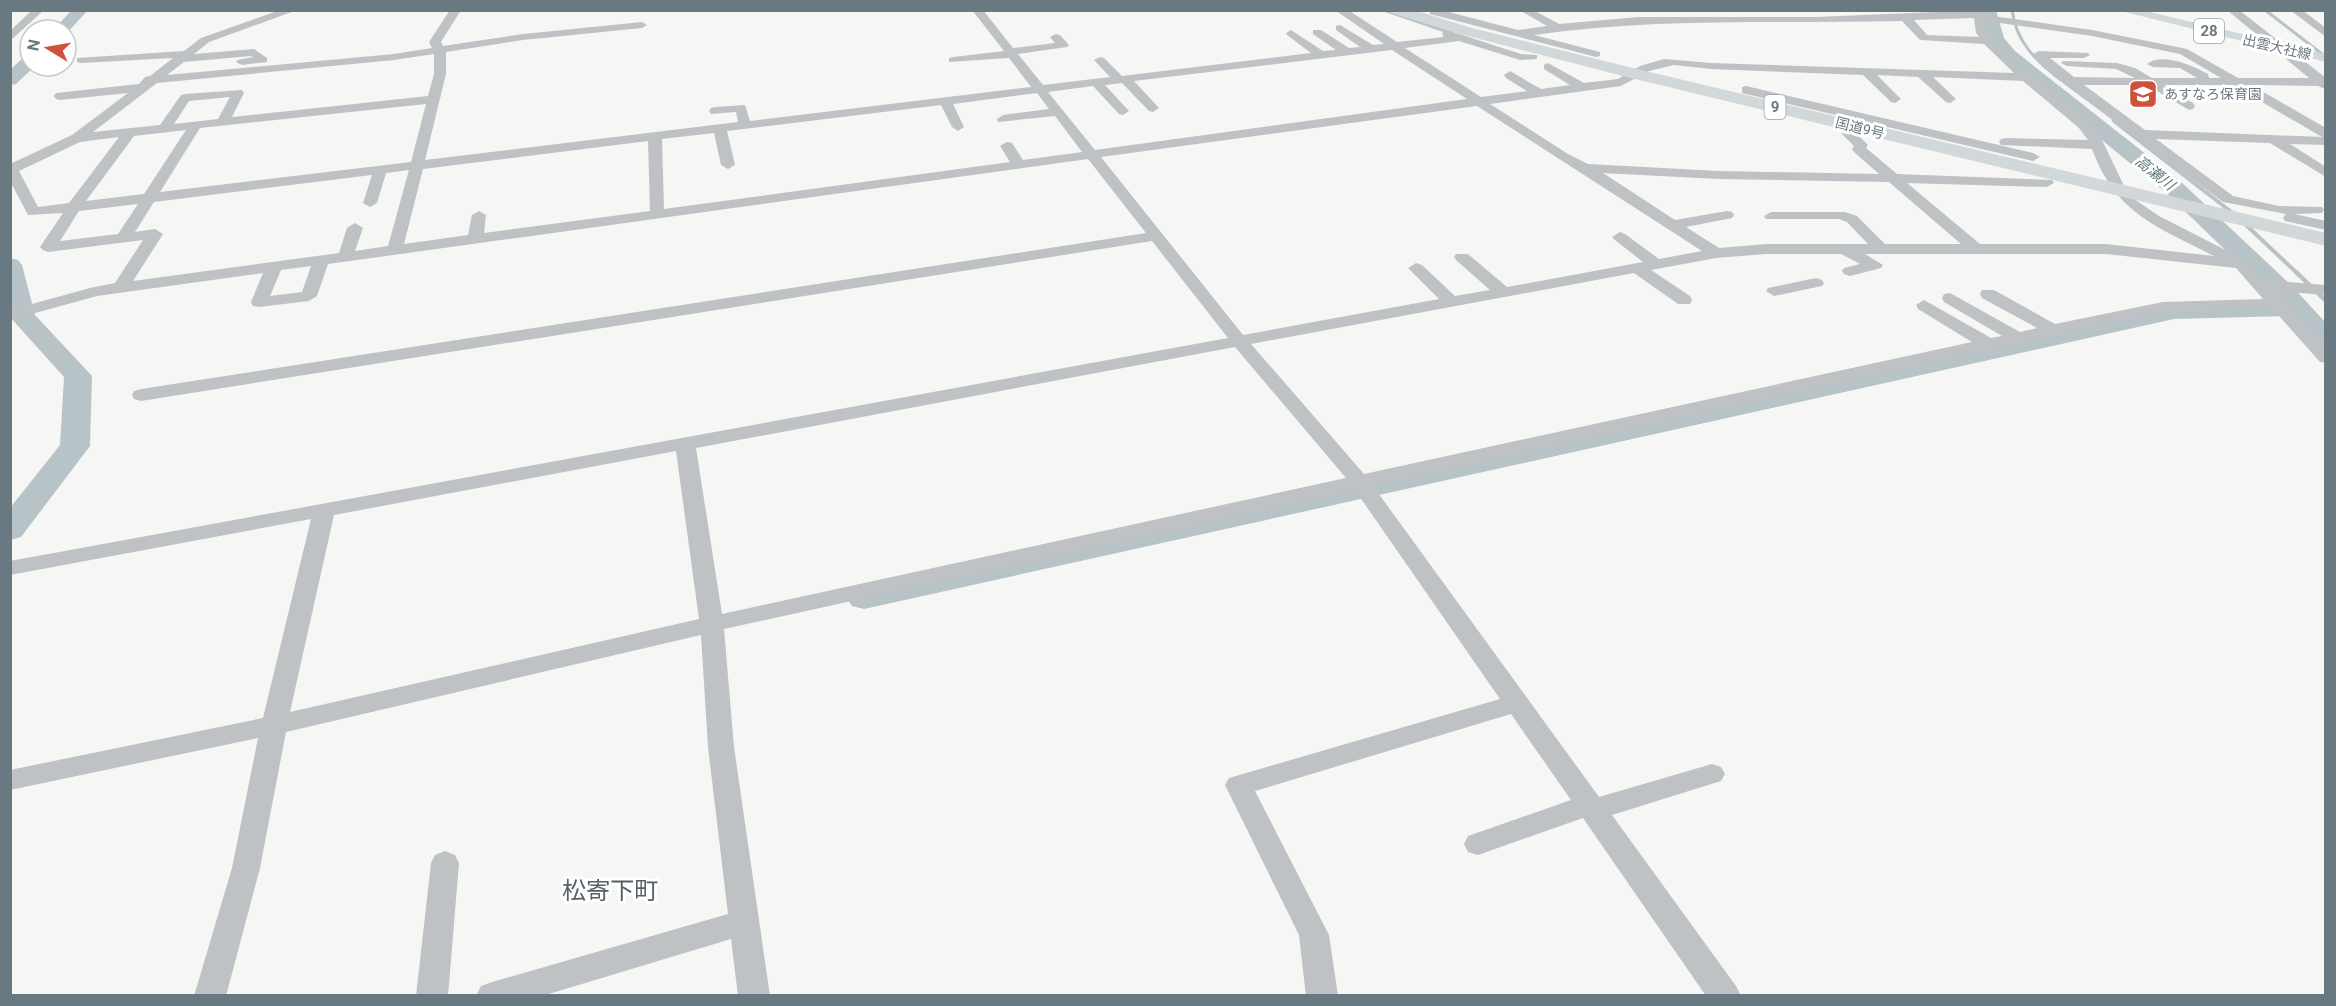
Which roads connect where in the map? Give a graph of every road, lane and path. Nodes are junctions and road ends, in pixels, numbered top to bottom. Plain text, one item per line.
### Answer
1 (292, 10) edge
2 (456, 10) edge
3 (977, 10) edge
4 (1340, 10) edge
5 (1384, 10) edge
6 (1396, 10) edge
7 (1418, 10) edge
8 (1430, 10) edge
9 (1524, 10) edge
10 (2124, 10) edge
11 (2232, 10) edge
12 (2295, 10) edge
13 (1978, 14) edge
14 (1664, 15) edge
15 (1903, 15) junction
16 (567, 18) dead end
17 (1451, 23) junction
18 (642, 25) dead end
19 (1556, 27) junction
20 (1340, 28) dead end
21 (1317, 32) dead end
22 (2321, 32) edge
23 (562, 33) junction
24 (1291, 33) dead end
25 (1515, 34) junction
26 (1056, 37) dead end
27 (1460, 38) junction
28 (1987, 41) junction
29 (1550, 42) junction
30 (2066, 42) dead end
31 (1396, 46) junction
32 (556, 48) dead end
33 (2280, 48) junction
34 (1371, 49) junction
35 (1347, 52) junction
36 (1011, 53) junction
37 (440, 55) junction
38 (487, 55) dead end
39 (1322, 55) junction
40 (2084, 55) junction
41 (181, 56) junction
42 (1533, 57) dead end
43 (2325, 58) edge
44 (1821, 59) dead end
45 (81, 60) dead end
46 (953, 60) dead end
47 (1100, 60) dead end
48 (2007, 61) junction
49 (2048, 62) junction
50 (1596, 63) junction
51 (2096, 64) junction
52 (2153, 64) dead end
53 (1548, 67) dead end
54 (164, 69) junction
55 (1638, 71) junction
56 (1834, 71) junction
57 (1868, 72) junction
58 (1922, 74) junction
59 (1510, 75) dead end
60 (2027, 79) junction
61 (1122, 80) junction
62 (2151, 80) junction
63 (2210, 80) junction
64 (2237, 80) junction
65 (2071, 81) junction
66 (1097, 83) junction
67 (2324, 83) edge
68 (144, 84) junction
69 (1664, 84) dead end
70 (1582, 87) junction
71 (1041, 90) junction
72 (1744, 91) junction
73 (1538, 93) junction
74 (60, 96) dead end
75 (434, 99) junction
76 (1895, 99) dead end
77 (1950, 99) dead end
78 (1480, 101) junction
79 (945, 102) junction
80 (1766, 103) junction
81 (2189, 106) dead end
82 (1153, 108) dead end
83 (715, 111) dead end
84 (1123, 111) dead end
85 (1058, 112) junction
86 (1003, 119) dead end
87 (223, 122) junction
88 (196, 125) junction
89 (745, 125) junction
90 (958, 127) dead end
91 (164, 128) junction
92 (720, 128) junction
93 (1853, 130) junction
94 (130, 132) junction
95 (1936, 134) junction
96 (2140, 134) junction
97 (2325, 134) edge
98 (655, 136) junction
99 (77, 138) junction
100 (2275, 139) junction
101 (2325, 141) edge
102 (1987, 142) dead end
103 (1007, 146) dead end
104 (2098, 146) junction
105 (1955, 147) junction
106 (1928, 148) junction
107 (1092, 154) junction
108 (2033, 157) dead end
109 (416, 165) junction
110 (728, 165) dead end
111 (1019, 165) junction
112 (1586, 168) junction
113 (11, 170) edge
114 (380, 170) junction
115 (2018, 171) dead end
116 (2325, 172) edge
117 (1893, 178) junction
118 (2047, 183) dead end
119 (2116, 186) junction
120 (149, 197) junction
121 (370, 203) dead end
122 (74, 207) junction
123 (479, 215) dead end
124 (657, 215) junction
125 (1727, 215) dead end
126 (1771, 216) dead end
127 (1672, 225) junction
128 (355, 228) dead end
129 (2318, 230) edge
130 (1156, 236) junction
131 (1620, 237) dead end
132 (123, 238) junction
133 (475, 240) junction
134 (1844, 249) junction
135 (1881, 249) junction
136 (1976, 249) junction
137 (395, 251) junction
138 (1716, 253) junction
139 (1462, 257) dead end
140 (345, 258) junction
141 (321, 261) junction
142 (1656, 264) junction
143 (2241, 264) junction
144 (274, 267) junction
145 (1638, 267) junction
146 (1416, 268) dead end
147 (1850, 271) dead end
148 (1816, 283) dead end
149 (2261, 285) junction
150 (121, 287) junction
151 (2325, 290) edge
152 (1774, 291) dead end
153 (1504, 293) junction
154 (1988, 294) dead end
155 (1950, 298) dead end
156 (1684, 300) dead end
157 (1453, 303) junction
158 (2279, 303) junction
159 (1924, 305) dead end
160 (10, 315) edge
161 (2054, 330) junction
162 (2018, 338) junction
163 (1240, 342) junction
164 (1989, 345) junction
165 (2325, 358) edge
166 (141, 395) dead end
167 (685, 443) junction
168 (1359, 481) junction
169 (324, 511) junction
170 (10, 568) edge
171 (712, 624) junction
172 (1517, 703) junction
173 (274, 725) junction
174 (1712, 774) dead end
175 (10, 780) edge
176 (1591, 808) junction
177 (1478, 844) dead end
178 (445, 863) dead end
179 (743, 922) junction
180 (210, 996) edge
181 (432, 996) edge
182 (492, 996) edge
183 (754, 996) edge
184 (1322, 996) edge
185 (1725, 996) edge

1 - 41 street
2 - 37 street
3 - 36 street
4 - 31 street
5 - 17 street
6 - 50 highway, 国道9号 / 9
7 - 17 highway, 国道9号 / 9
8 - 17 street
9 - 19 street
10 - 33 main road, 出雲大社線 / 28
11 - 33 street
12 - 22 street
13 - 15 street
13 - 28 street
13 - 64 street
14 - 15 street
14 - 19 street
15 - 28 street
16 - 23 street
17 - 25 street
17 - 27 street
17 - 29 highway, 国道9号 / 9
17 - 50 street
18 - 23 street
19 - 25 street
19 - 29 street
20 - 34 street
21 - 35 street
23 - 32 street
23 - 37 street
24 - 39 street
25 - 29 street
26 - 36 street
27 - 31 street
27 - 42 street
28 - 48 street
29 - 50 street
29 - 55 highway, 国道9号 / 9
30 - 40 street
31 - 34 street
31 - 78 street
33 - 43 main road, 出雲大社線 / 28
33 - 67 street
34 - 35 street
35 - 39 street
36 - 46 street
36 - 71 street
37 - 38 street
37 - 68 street
37 - 75 street
39 - 61 street
40 - 49 street
40 - 51 street
41 - 45 street
41 - 54 street
41 - 54 street
44 - 56 street
47 - 61 street
48 - 49 street
48 - 60 street
49 - 51 street
49 - 65 street
50 - 55 highway, 国道9号 / 9
51 - 62 street
52 - 63 street
53 - 70 street
54 - 68 street
55 - 56 street
55 - 70 street
55 - 72 highway, 国道9号 / 9
55 - 80 highway, 国道9号 / 9
56 - 57 street
57 - 58 street
57 - 76 street
58 - 60 street
58 - 77 street
59 - 73 street
60 - 65 street
60 - 104 street
61 - 66 street
61 - 82 street
62 - 63 street
62 - 65 street
62 - 81 street
63 - 64 street
64 - 67 street
64 - 97 street
65 - 96 street
66 - 71 street
66 - 84 street
68 - 74 street
68 - 99 street
69 - 80 street
70 - 73 street
71 - 79 street
71 - 85 street
72 - 80 street
72 - 105 highway, 国道9号 / 9
73 - 78 street
75 - 87 street
75 - 109 street
78 - 107 street
78 - 112 street
79 - 89 street
79 - 90 street
80 - 93 street
80 - 95 street
80 - 105 highway, 国道9号 / 9
83 - 89 street
85 - 86 street
85 - 107 street
87 - 88 street
87 - 91 street
88 - 91 street
88 - 120 street
89 - 92 street
91 - 94 street
92 - 98 street
92 - 110 street
93 - 106 street
93 - 117 street
94 - 99 street
94 - 122 street
95 - 105 street
95 - 108 street
96 - 100 street
96 - 129 street
98 - 109 street
98 - 124 street
99 - 113 street
100 - 101 street
100 - 116 street
102 - 104 street
103 - 111 street
104 - 119 street
105 - 106 street
105 - 119 highway, 国道9号 / 9
106 - 115 street
107 - 111 street
107 - 130 street
109 - 114 street
109 - 137 street
111 - 124 street
112 - 117 street
112 - 127 street
113 - 122 street
114 - 120 street
114 - 121 street
117 - 118 street
117 - 136 street
119 - 129 highway, 国道9号 / 9
119 - 143 street
120 - 122 street
120 - 132 street
122 - 132 street
123 - 133 street
124 - 133 street
125 - 127 street
126 - 135 street
127 - 138 street
128 - 140 street
130 - 163 street
130 - 166 street
131 - 142 street
132 - 150 street
133 - 137 street
134 - 135 street
134 - 138 street
134 - 147 street
135 - 136 street
136 - 143 street
137 - 140 street
138 - 142 street
139 - 153 street
140 - 141 street
141 - 144 street
141 - 144 street
142 - 145 street
143 - 149 street
144 - 150 street
145 - 153 street
145 - 156 street
146 - 157 street
148 - 152 street
149 - 151 street
149 - 158 street
150 - 160 street
153 - 157 street
154 - 161 street
155 - 162 street
157 - 163 street
158 - 161 street
158 - 165 street
159 - 164 street
161 - 162 street
162 - 164 street
163 - 167 street
163 - 168 street
164 - 168 street
167 - 169 street
167 - 171 street
168 - 171 street
168 - 172 street
169 - 170 street
169 - 173 street
171 - 173 street
171 - 179 street
172 - 176 street
172 - 184 street
173 - 175 street
173 - 180 street
174 - 176 street
176 - 177 street
176 - 185 street
178 - 181 street
179 - 182 street
179 - 183 street

